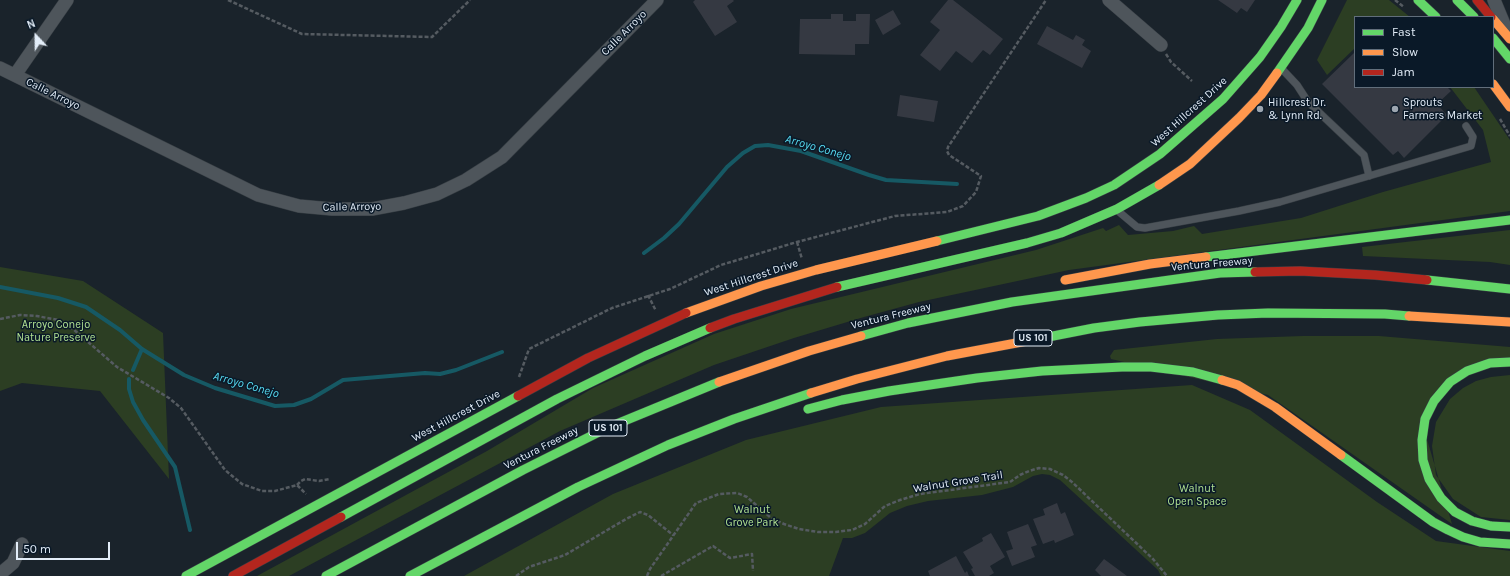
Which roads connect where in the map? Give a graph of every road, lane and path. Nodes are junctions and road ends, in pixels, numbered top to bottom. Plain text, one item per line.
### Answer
1 (67, 0) edge
2 (228, 0) edge
3 (470, 0) edge
4 (657, 0) edge
5 (1046, 0) edge
6 (1109, 0) edge
7 (1297, 0) edge
8 (1322, 0) edge
9 (1418, 0) edge
10 (1457, 0) edge
11 (1477, 0) edge
12 (1494, 0) edge
13 (1435, 16) edge
14 (1473, 16) edge
15 (1490, 16) edge
16 (1494, 20) edge
17 (1510, 38) edge
18 (1494, 39) edge
19 (1161, 45) dead end
20 (1510, 58) edge
21 (1170, 60) dead end
22 (0, 68) edge
23 (1281, 68) junction
24 (15, 75) junction
25 (1192, 81) dead end
26 (1494, 85) edge
27 (1510, 107) edge
28 (1466, 126) dead end
29 (1142, 167) junction
30 (1369, 176) junction
31 (1117, 209) junction
32 (1510, 220) edge
33 (797, 242) junction
34 (802, 260) dead end
35 (1054, 282) dead end
36 (1510, 289) edge
37 (648, 295) junction
38 (995, 296) dead end
39 (656, 312) dead end
40 (0, 319) edge
41 (1510, 322) edge
42 (908, 323) junction
43 (1510, 362) edge
44 (518, 378) dead end
45 (800, 411) dead end
46 (335, 476) dead end
47 (613, 481) dead end
48 (297, 485) junction
49 (578, 487) junction
50 (314, 506) junction
51 (1510, 527) edge
52 (673, 535) junction
53 (22, 544) dead end
54 (1510, 544) edge
55 (753, 571) dead end
56 (0, 574) edge
57 (186, 576) edge
58 (233, 576) edge
59 (326, 576) edge
60 (410, 576) edge
61 (516, 576) edge
62 (647, 576) edge
63 (661, 576) edge
64 (1167, 576) edge

1 - 24 street
2 - 3 path
4 - 24 street, Calle Arroyo
5 - 33 path
6 - 19 street
7 - 29 main road, West Hillcrest Drive
8 - 23 main road
9 - 13 main road
10 - 14 main road
11 - 15 main road
12 - 17 street
16 - 17 main road
18 - 20 main road
21 - 25 path
22 - 24 street, Calle Arroyo
23 - 30 lane
23 - 31 main road
26 - 27 main road
28 - 30 lane
29 - 31 main road
29 - 50 main road, West Hillcrest Drive
30 - 31 lane
31 - 58 main road
32 - 35 main road
33 - 34 path
33 - 37 path
36 - 42 main road, Ventura Freeway / US 101
37 - 39 path
37 - 44 path
38 - 42 main road
40 - 48 path
41 - 49 main road, US 101
42 - 59 main road, Ventura Freeway / US 101
43 - 51 main road
45 - 54 main road
46 - 48 path
47 - 49 main road
48 - 50 path
49 - 60 main road, US 101
50 - 57 main road, West Hillcrest Drive
52 - 61 path
52 - 62 path, Walnut Grove Trail
52 - 64 path, Walnut Grove Trail
53 - 56 street
55 - 63 path

